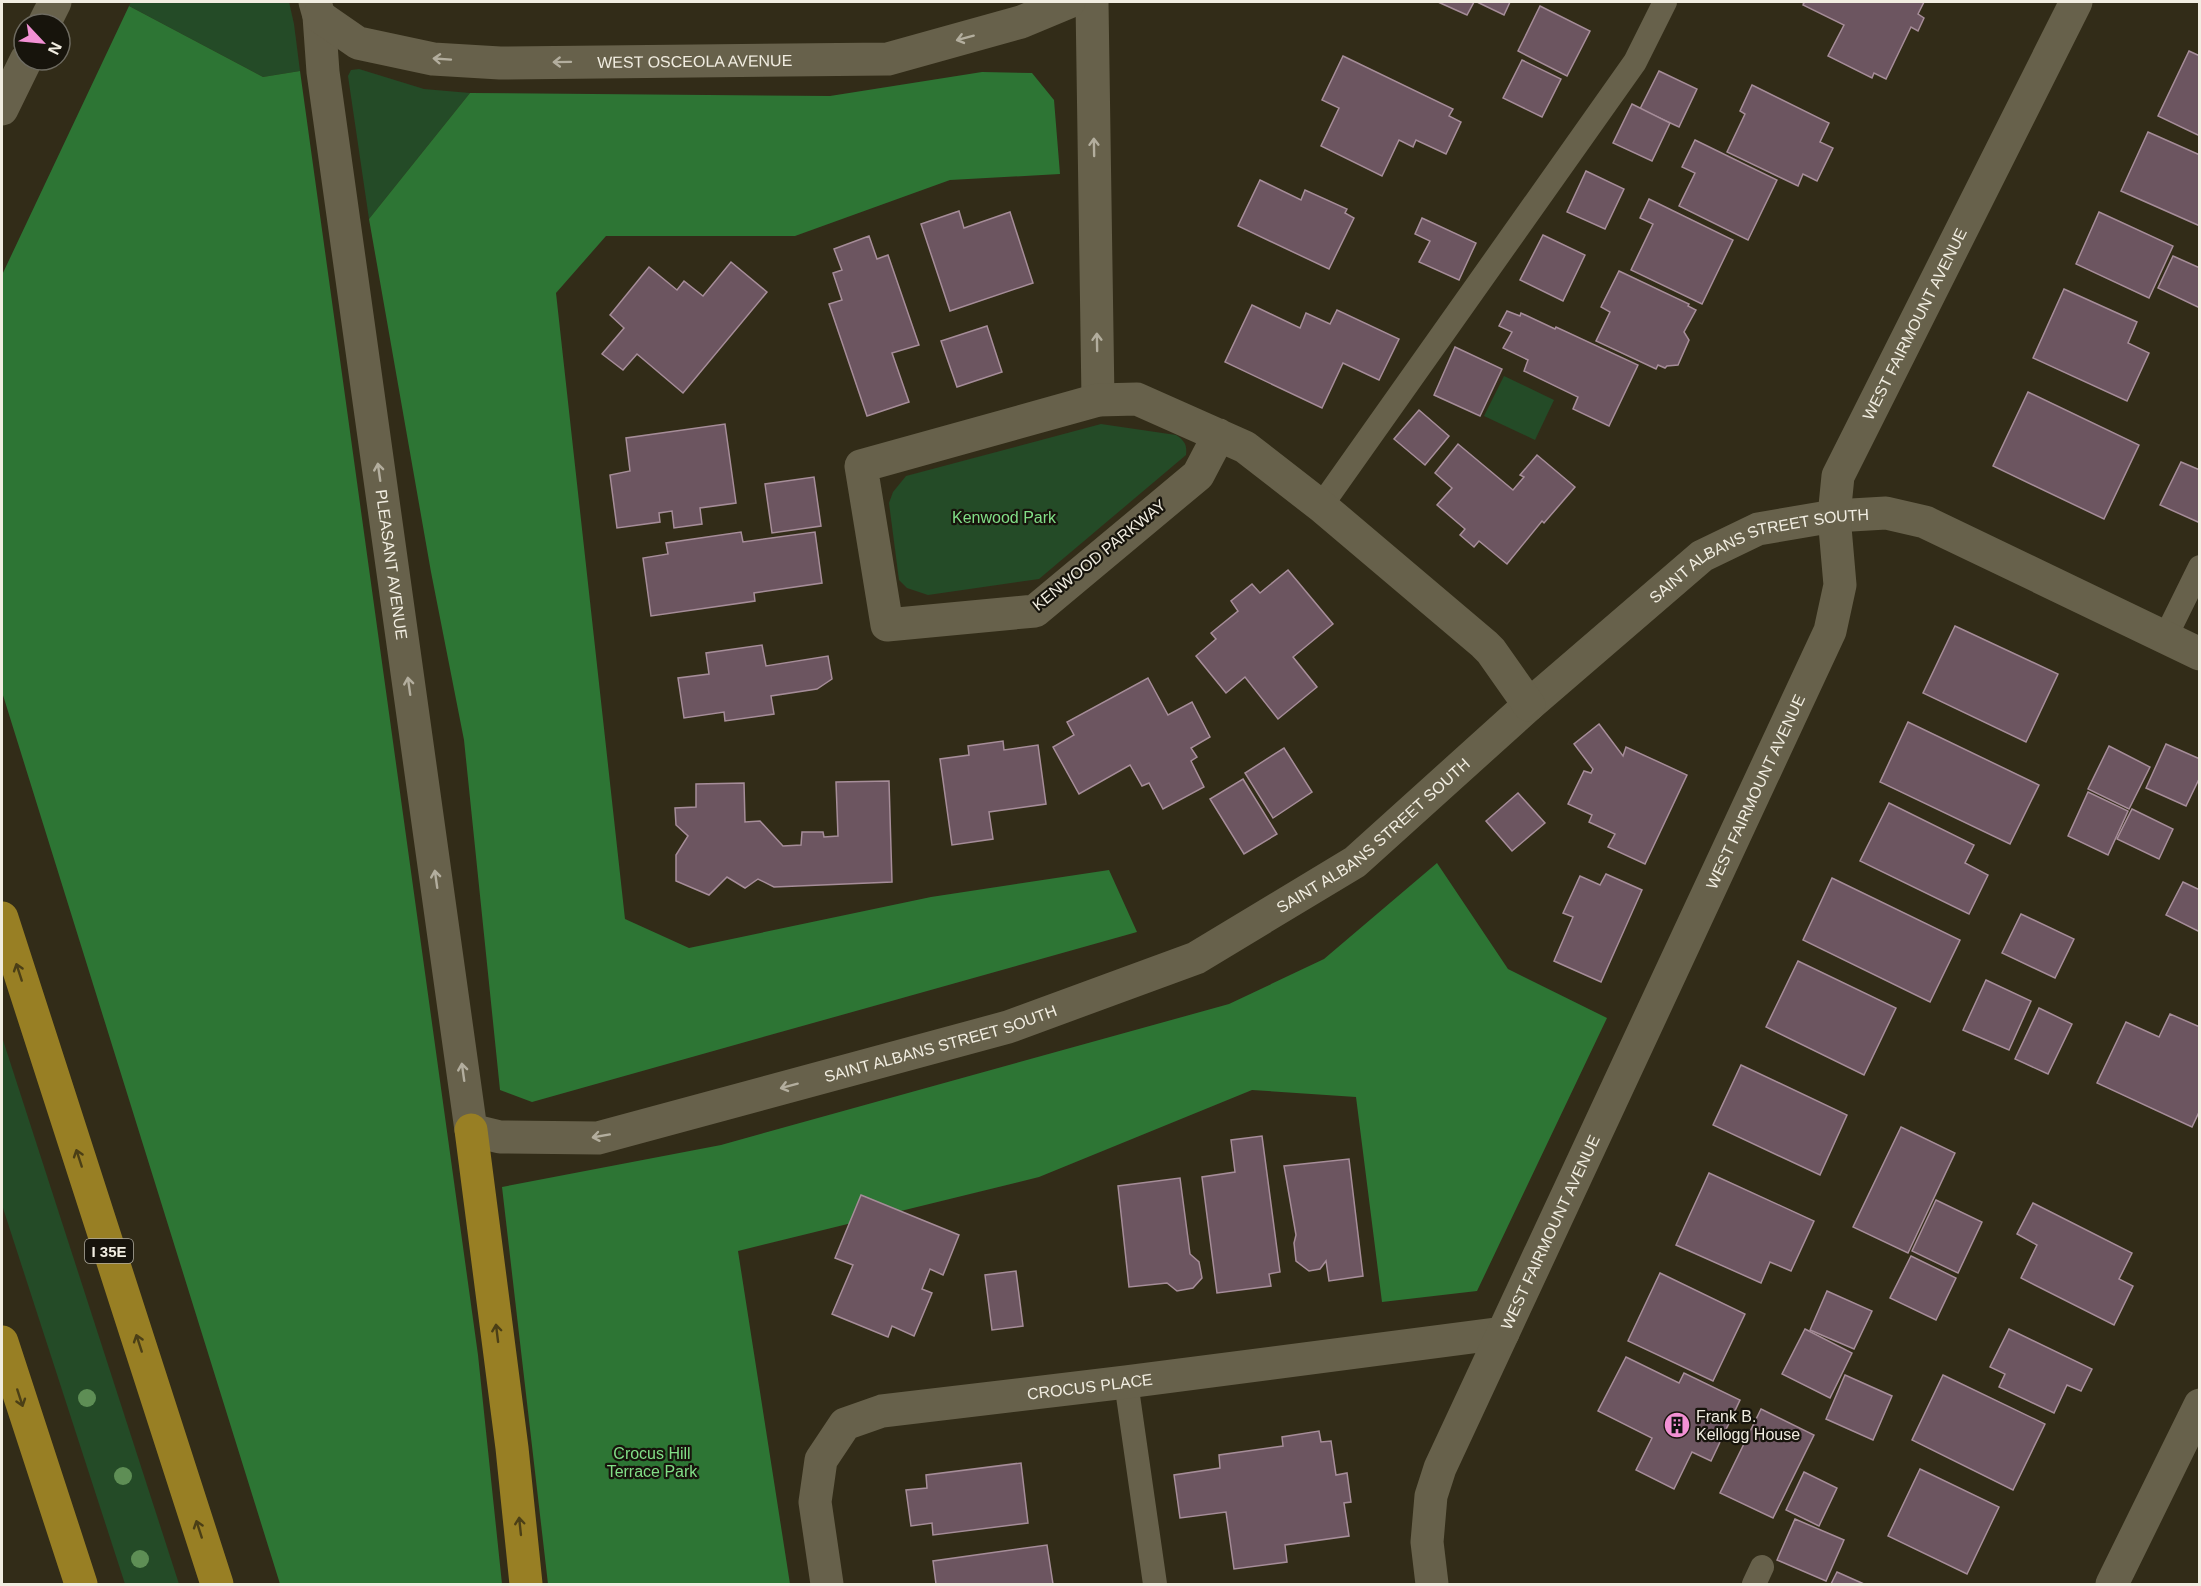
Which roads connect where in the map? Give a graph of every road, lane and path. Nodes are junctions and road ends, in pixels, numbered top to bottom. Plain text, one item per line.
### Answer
1 (1069, 2) edge
2 (1092, 2) edge
3 (1665, 2) edge
4 (2076, 2) edge
5 (317, 9) edge
6 (1017, 12) edge
7 (20, 72) edge
8 (2, 109) edge
9 (1098, 400) junction
10 (1219, 435) junction
11 (1321, 506) junction
12 (1833, 516) junction
13 (2199, 567) edge
14 (2165, 638) junction
15 (2199, 654) edge
16 (1529, 705) junction
17 (2, 918) edge
18 (471, 1130) junction
19 (1503, 1333) junction
20 (2, 1342) edge
21 (1126, 1382) junction
22 (2199, 1405) edge
23 (81, 1584) edge
24 (217, 1584) edge
25 (526, 1584) edge
26 (827, 1584) edge
27 (1155, 1584) edge
28 (1432, 1584) edge
29 (2112, 1584) edge

1 - 6 street, WEST OSCEOLA AVENUE
9 -> 2 street
3 - 11 lane
4 - 12 street, WEST FAIRMOUNT AVENUE
6 -> 5 street, WEST OSCEOLA AVENUE
18 -> 5 street, PLEASANT AVENUE
7 - 8 street
9 - 10 street, KENWOOD PARKWAY
9 - 10 street, KENWOOD PARKWAY
10 - 11 street, KENWOOD PARKWAY
11 - 16 street, KENWOOD PARKWAY
12 - 14 street, SAINT ALBANS STREET SOUTH
12 - 16 street, SAINT ALBANS STREET SOUTH
12 - 19 street, WEST FAIRMOUNT AVENUE
13 - 14 lane
14 - 15 street, SAINT ALBANS STREET SOUTH
16 -> 18 street, SAINT ALBANS STREET SOUTH
24 -> 17 highway, I 35E
25 -> 18 highway
19 - 21 street, CROCUS PLACE
19 - 28 street, WEST FAIRMOUNT AVENUE
20 -> 23 highway
21 - 26 street, CROCUS PLACE
21 - 27 lane
22 - 29 street

